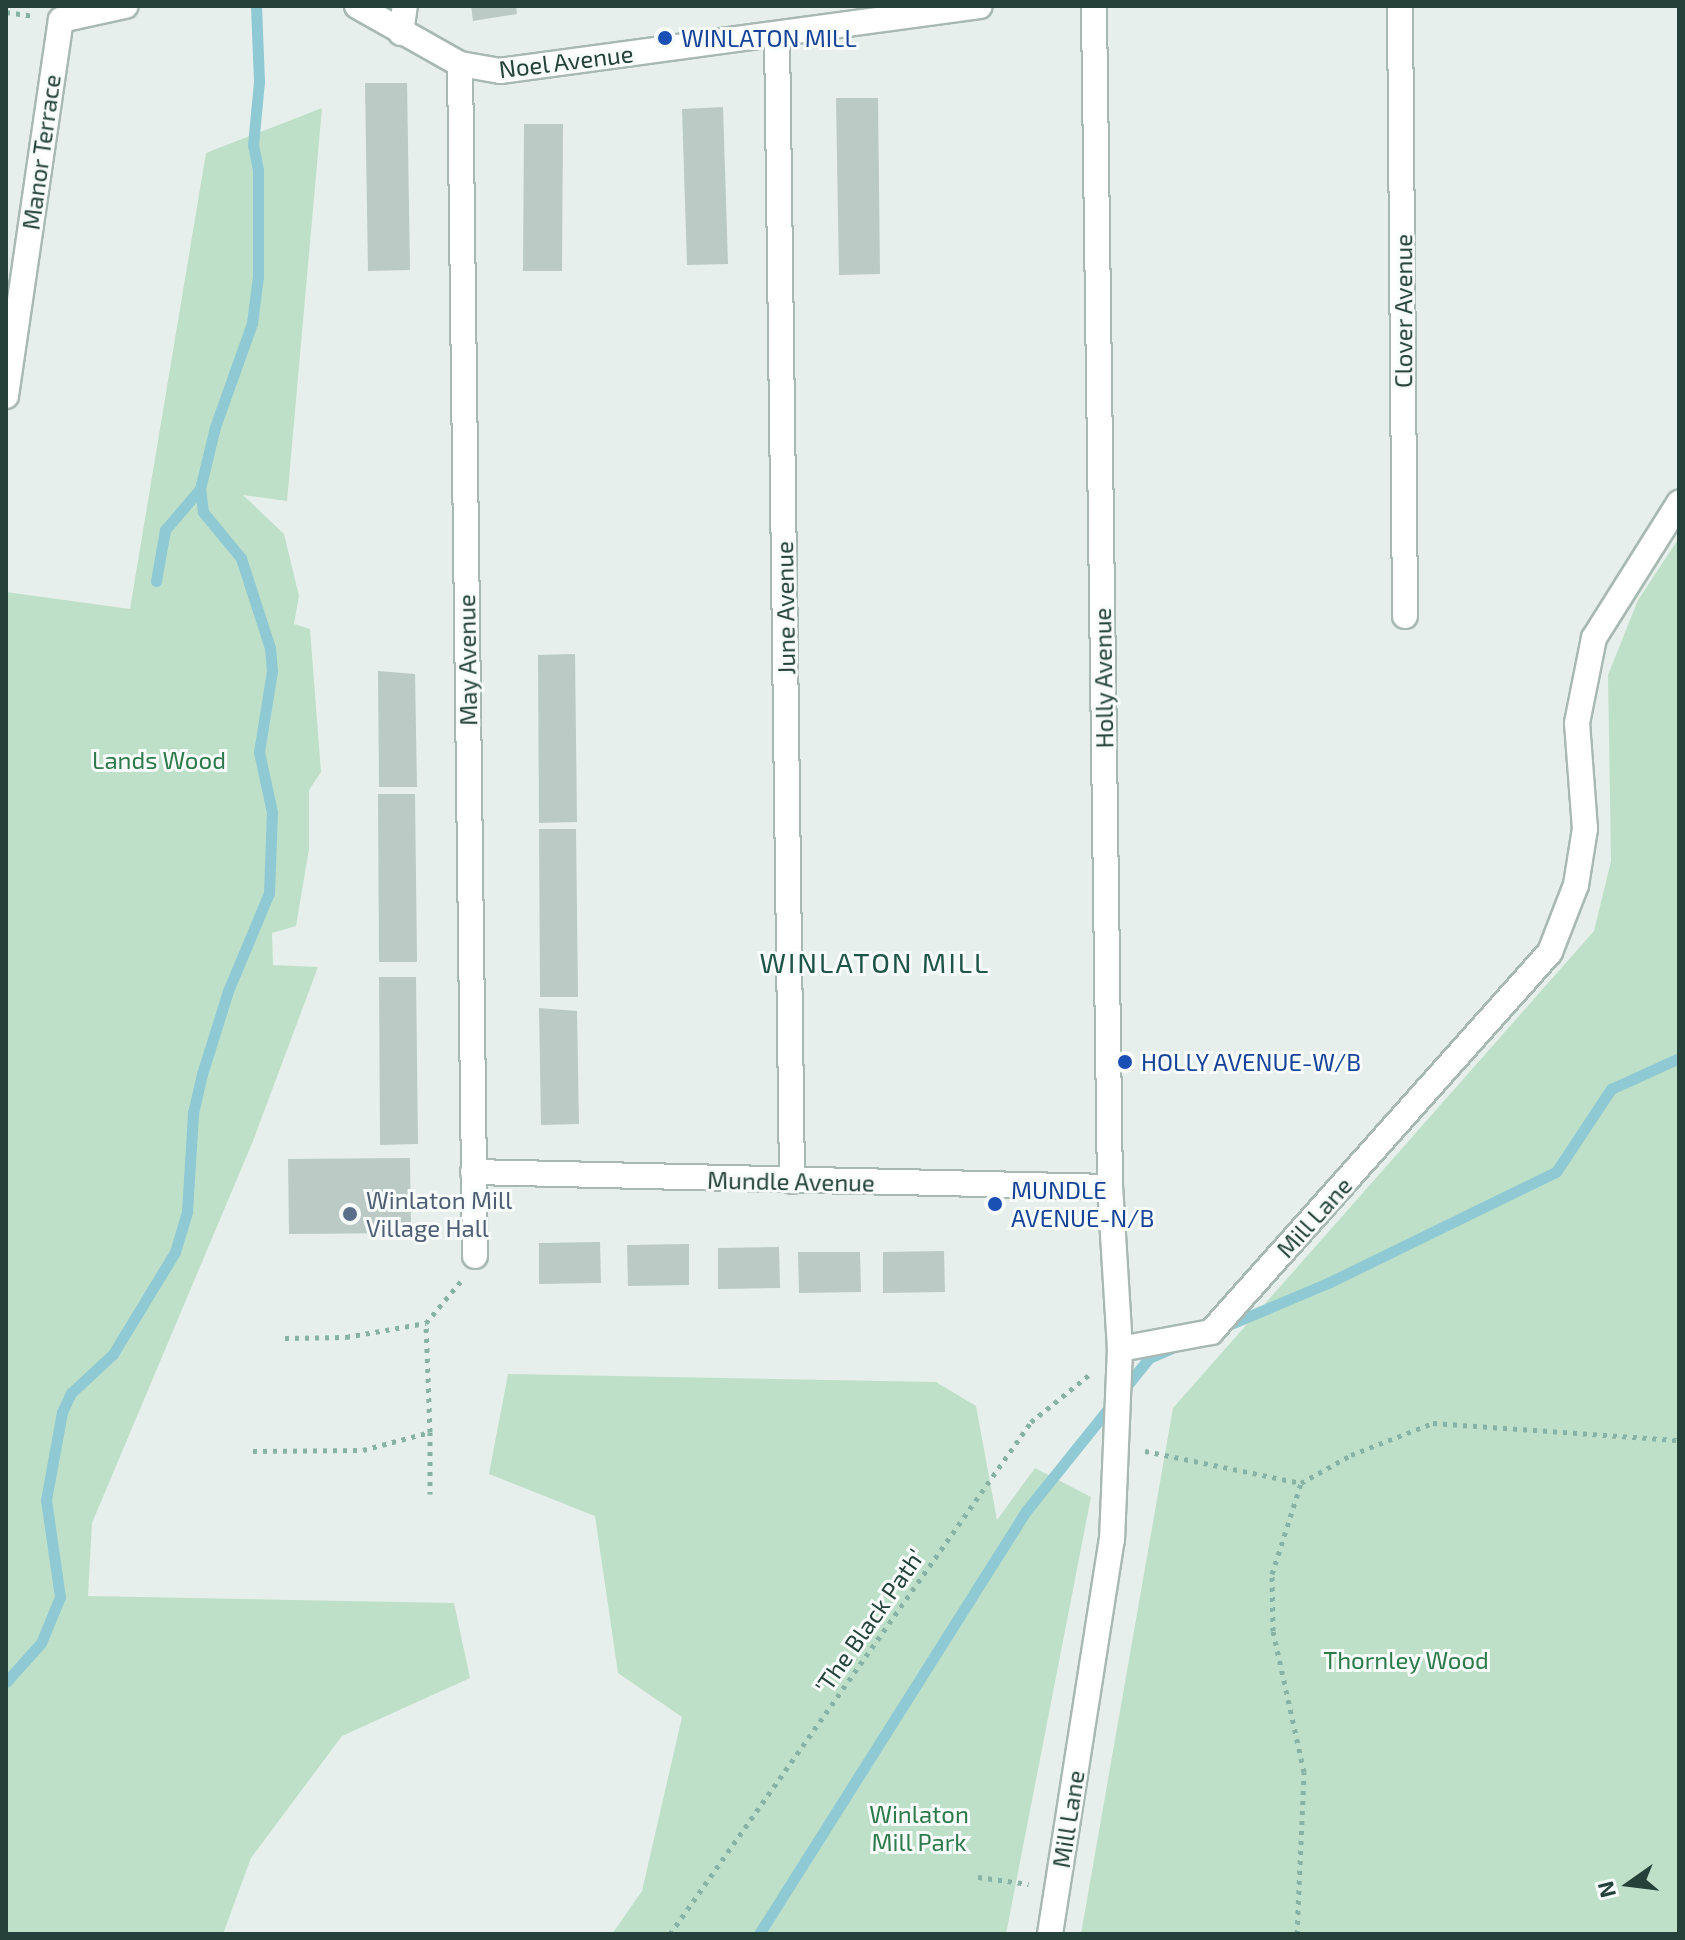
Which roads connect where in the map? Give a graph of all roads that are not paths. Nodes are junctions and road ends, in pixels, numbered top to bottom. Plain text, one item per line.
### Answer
1 (125, 6) edge
2 (357, 6) edge
3 (405, 6) edge
4 (980, 6) edge
5 (1094, 6) edge
6 (1400, 6) edge
7 (401, 33) junction
8 (777, 34) junction
9 (460, 64) junction
10 (6, 396) edge
11 (1679, 503) edge
12 (1405, 616) dead end
13 (473, 1172) junction
14 (792, 1181) junction
15 (1110, 1187) junction
16 (475, 1256) road end
17 (1120, 1349) junction
18 (1050, 1934) edge

1 - 10 street, Manor Terrace
2 - 7 street, Noel Avenue
3 - 7 street
4 - 8 street, Noel Avenue
5 - 15 street, Holly Avenue
6 - 12 street, Clover Avenue
7 - 9 street, Noel Avenue
8 - 9 street, Noel Avenue
8 - 14 street, June Avenue
9 - 13 street, May Avenue
11 - 17 street, Mill Lane
13 - 14 street, Mundle Avenue
13 - 16 street, May Avenue
14 - 15 street, Mundle Avenue
15 - 17 street, Holly Avenue
17 - 18 street, Mill Lane

